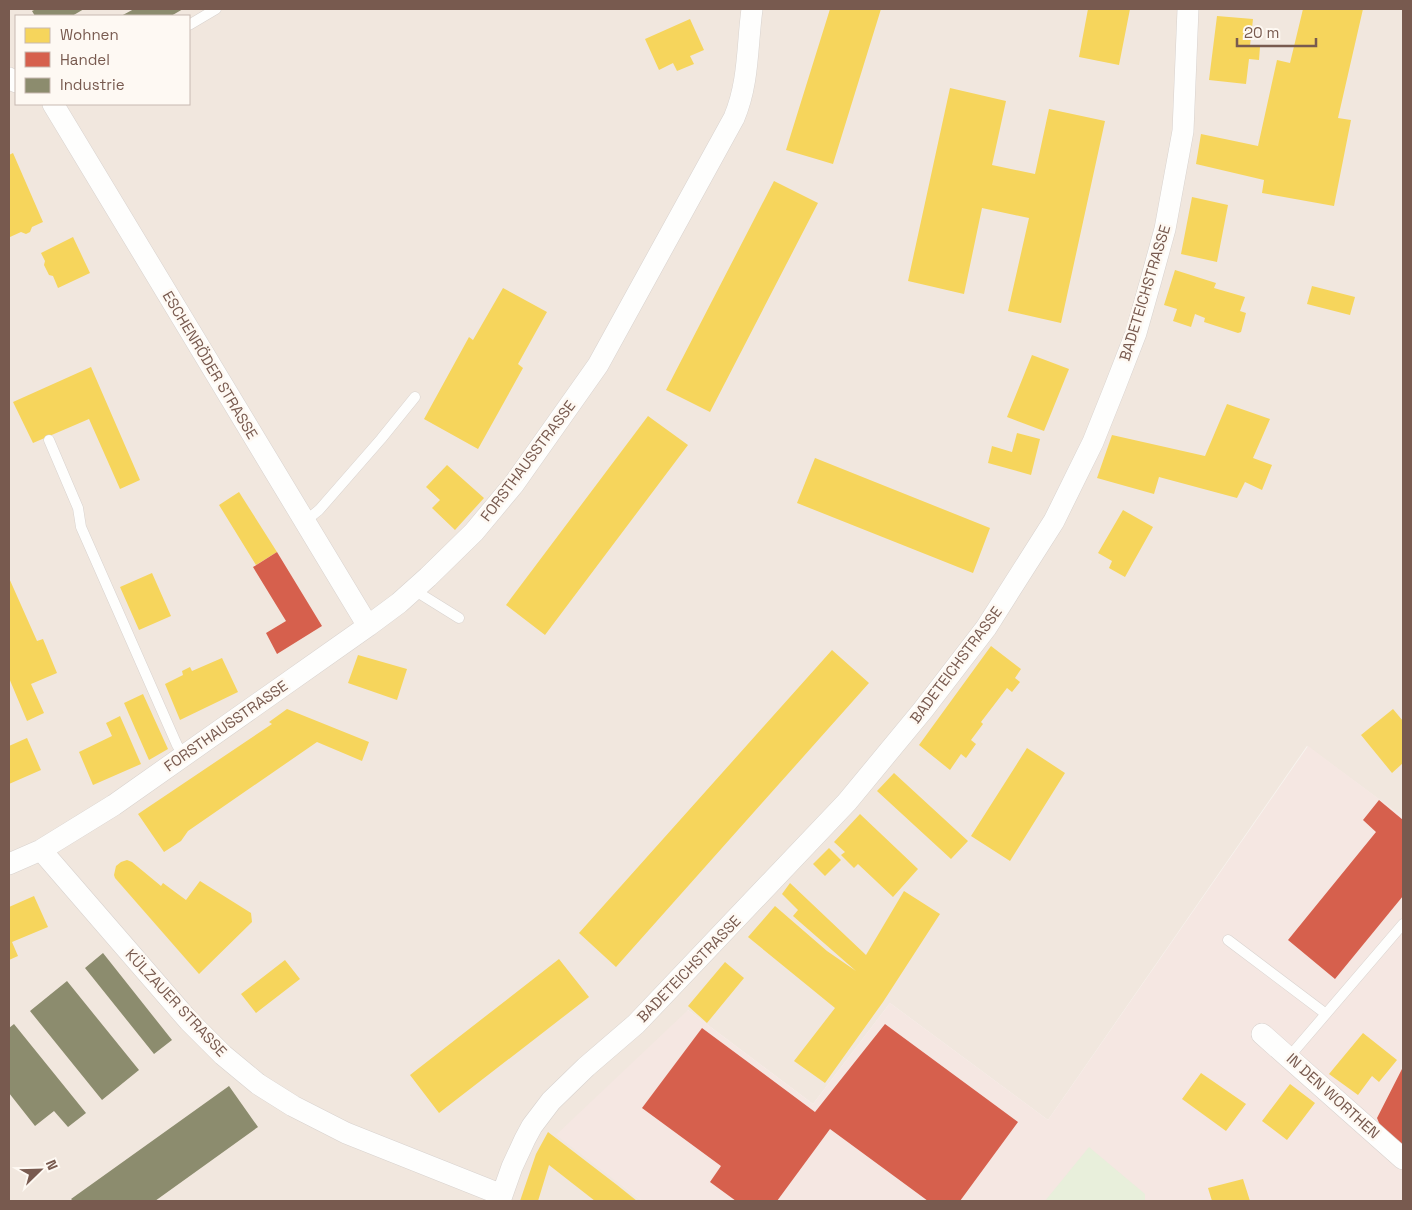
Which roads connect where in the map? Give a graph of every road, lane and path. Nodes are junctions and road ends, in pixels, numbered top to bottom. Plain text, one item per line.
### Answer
1 (216, 9) edge
2 (752, 9) edge
3 (1188, 9) edge
4 (190, 24) edge
5 (55, 105) edge
6 (415, 397) dead end
7 (49, 440) dead end
8 (304, 522) junction
9 (414, 590) junction
10 (459, 618) dead end
11 (368, 626) junction
12 (184, 756) junction
13 (41, 850) junction
14 (9, 864) edge
15 (1403, 924) edge
16 (1228, 940) dead end
17 (1326, 1014) junction
18 (1262, 1034) dead end
19 (1288, 1057) junction
20 (1403, 1159) edge
21 (501, 1198) edge

1 - 4 lane
2 - 9 street, FORSTHAUSSTRASSE
3 - 21 street, BADETEICHSTRASSE
5 - 8 street, ESCHENRÖDER STRASSE
6 - 8 lane
7 - 12 lane
8 - 11 street, ESCHENRÖDER STRASSE
9 - 10 lane
9 - 11 street, FORSTHAUSSTRASSE
11 - 12 street, FORSTHAUSSTRASSE
12 - 13 street, FORSTHAUSSTRASSE
13 - 14 street, FORSTHAUSSTRASSE
13 - 21 street, KÜLZAUER STRASSE
15 - 17 lane
16 - 17 lane
17 - 19 lane
18 - 19 street, IN DEN WORTHEN
19 - 20 street, IN DEN WORTHEN

